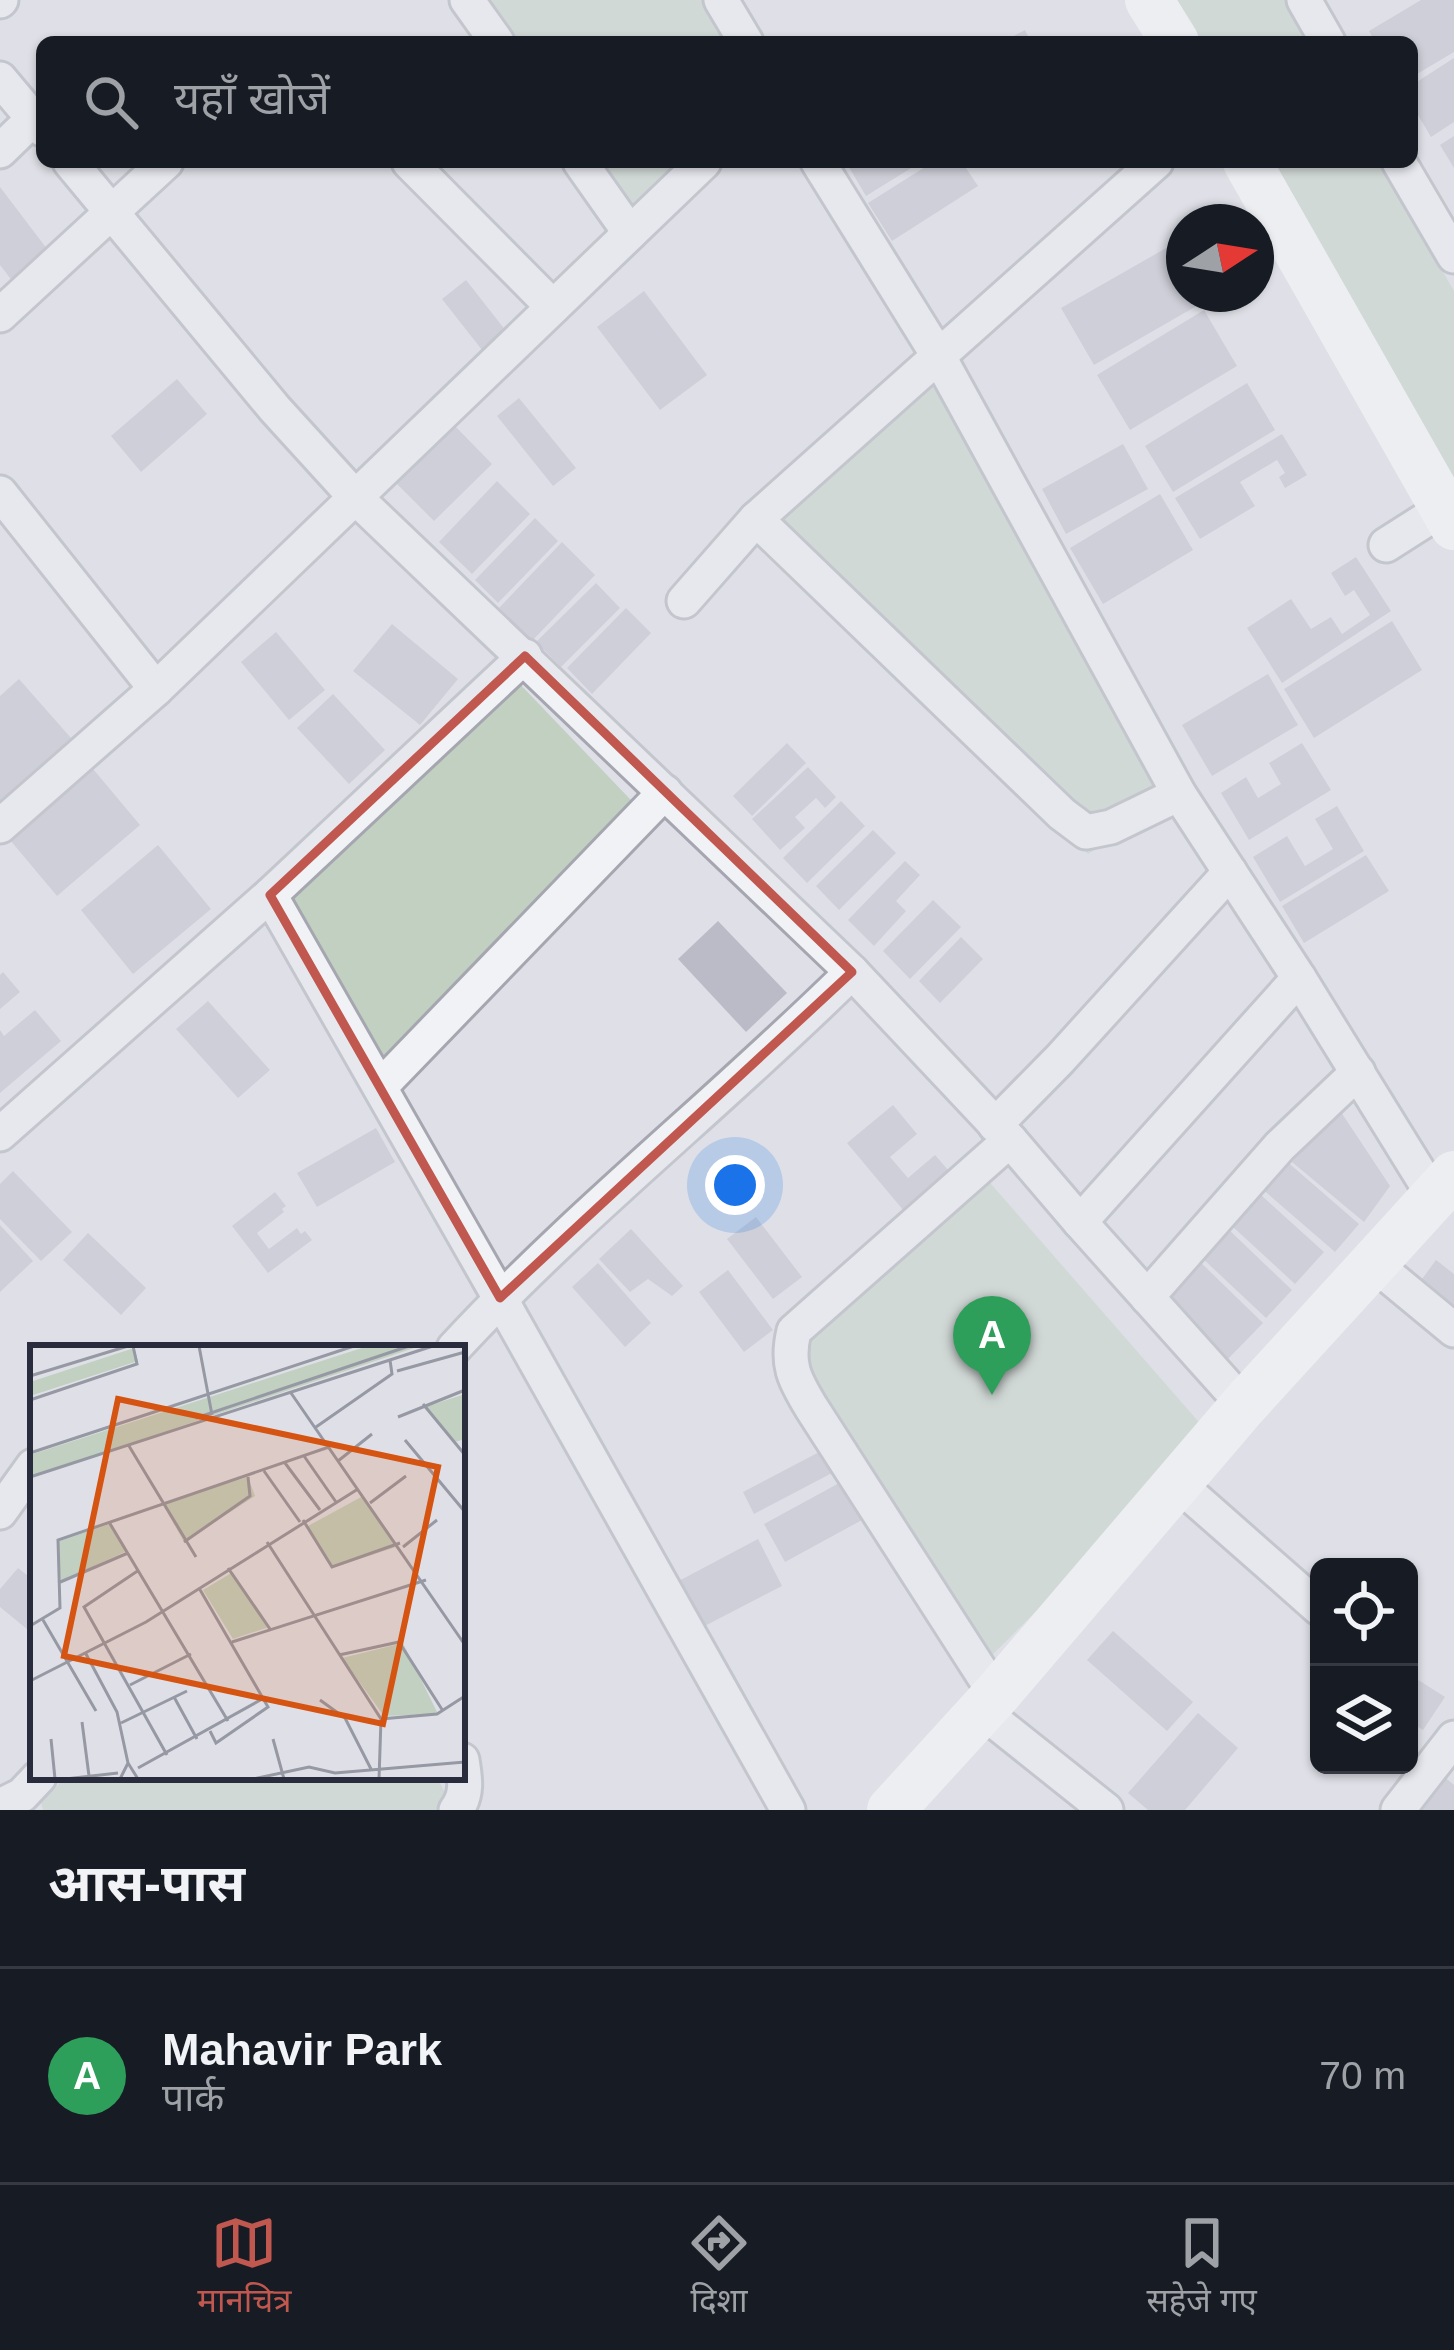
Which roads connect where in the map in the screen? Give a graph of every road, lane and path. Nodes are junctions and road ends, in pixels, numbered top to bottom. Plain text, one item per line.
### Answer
1 (467, 0) edge
2 (721, 0) edge
3 (1149, 0) edge
4 (1181, 0) edge
5 (1304, 0) edge
6 (492, 36) edge
7 (742, 36) edge
8 (1170, 36) edge
9 (1202, 36) edge
10 (1325, 36) edge
11 (0, 80) edge
12 (36, 122) edge
13 (36, 125) edge
14 (0, 151) edge
15 (75, 168) edge
16 (160, 168) edge
17 (415, 168) edge
18 (584, 168) edge
19 (698, 168) edge
20 (822, 168) edge
21 (1149, 168) edge
22 (1251, 168) edge
23 (1279, 168) edge
24 (1403, 168) edge
25 (112, 212) junction
26 (630, 233) junction
27 (1454, 256) edge
28 (553, 307) junction
29 (0, 315) edge
30 (939, 357) junction
31 (0, 493) edge
32 (356, 498) junction
33 (1451, 501) edge
34 (756, 519) junction
35 (1386, 545) dead end
36 (684, 601) dead end
37 (525, 656) junction
38 (156, 689) junction
39 (665, 792) junction
40 (1179, 794) junction
41 (0, 826) edge
42 (1230, 872) junction
43 (270, 896) junction
44 (852, 972) junction
45 (1299, 978) junction
46 (1358, 1072) junction
47 (380, 1087) junction
48 (1002, 1132) junction
49 (0, 1134) edge
50 (1444, 1185) edge
51 (1080, 1222) junction
52 (1373, 1263) junction
53 (1147, 1297) junction
54 (500, 1298) junction
55 (1454, 1330) edge
56 (457, 1345) edge
57 (1244, 1405) junction
58 (30, 1470) edge
59 (1177, 1484) junction
60 (0, 1512) edge
61 (1310, 1600) edge
62 (989, 1703) junction
63 (1454, 1738) edge
64 (465, 1777) edge
65 (456, 1810) edge
66 (788, 1810) edge
67 (891, 1810) edge
68 (1106, 1810) edge
69 (1398, 1810) edge

1 - 6 street
2 - 7 street
3 - 8 street
4 - 9 street
5 - 10 street
11 - 12 street
13 - 14 street
15 - 25 street
16 - 25 street
17 - 28 street
18 - 26 street
19 - 26 street
20 - 30 street
21 - 30 street
22 - 33 street
23 - 33 street
24 - 27 street
25 - 29 street
25 - 32 street
26 - 28 street
28 - 32 street
30 - 34 street
30 - 40 street
31 - 38 street
32 - 37 street
32 - 38 street
33 - 35 street
34 - 36 street
34 - 40 street
37 - 39 street
37 - 43 street
38 - 41 street
39 - 44 street
39 - 47 street
40 - 42 street
42 - 45 street
42 - 48 street
43 - 47 street
43 - 49 street
44 - 48 street
44 - 54 street
45 - 46 street
45 - 51 street
46 - 50 street
46 - 53 street
47 - 54 street
48 - 51 street
48 - 62 street
50 - 52 street
51 - 53 street
52 - 55 street
52 - 57 street
53 - 57 street
54 - 56 street
54 - 66 street
57 - 59 street
58 - 60 street
59 - 61 street
59 - 62 street
62 - 67 street
62 - 68 street
63 - 69 street
64 - 65 street

